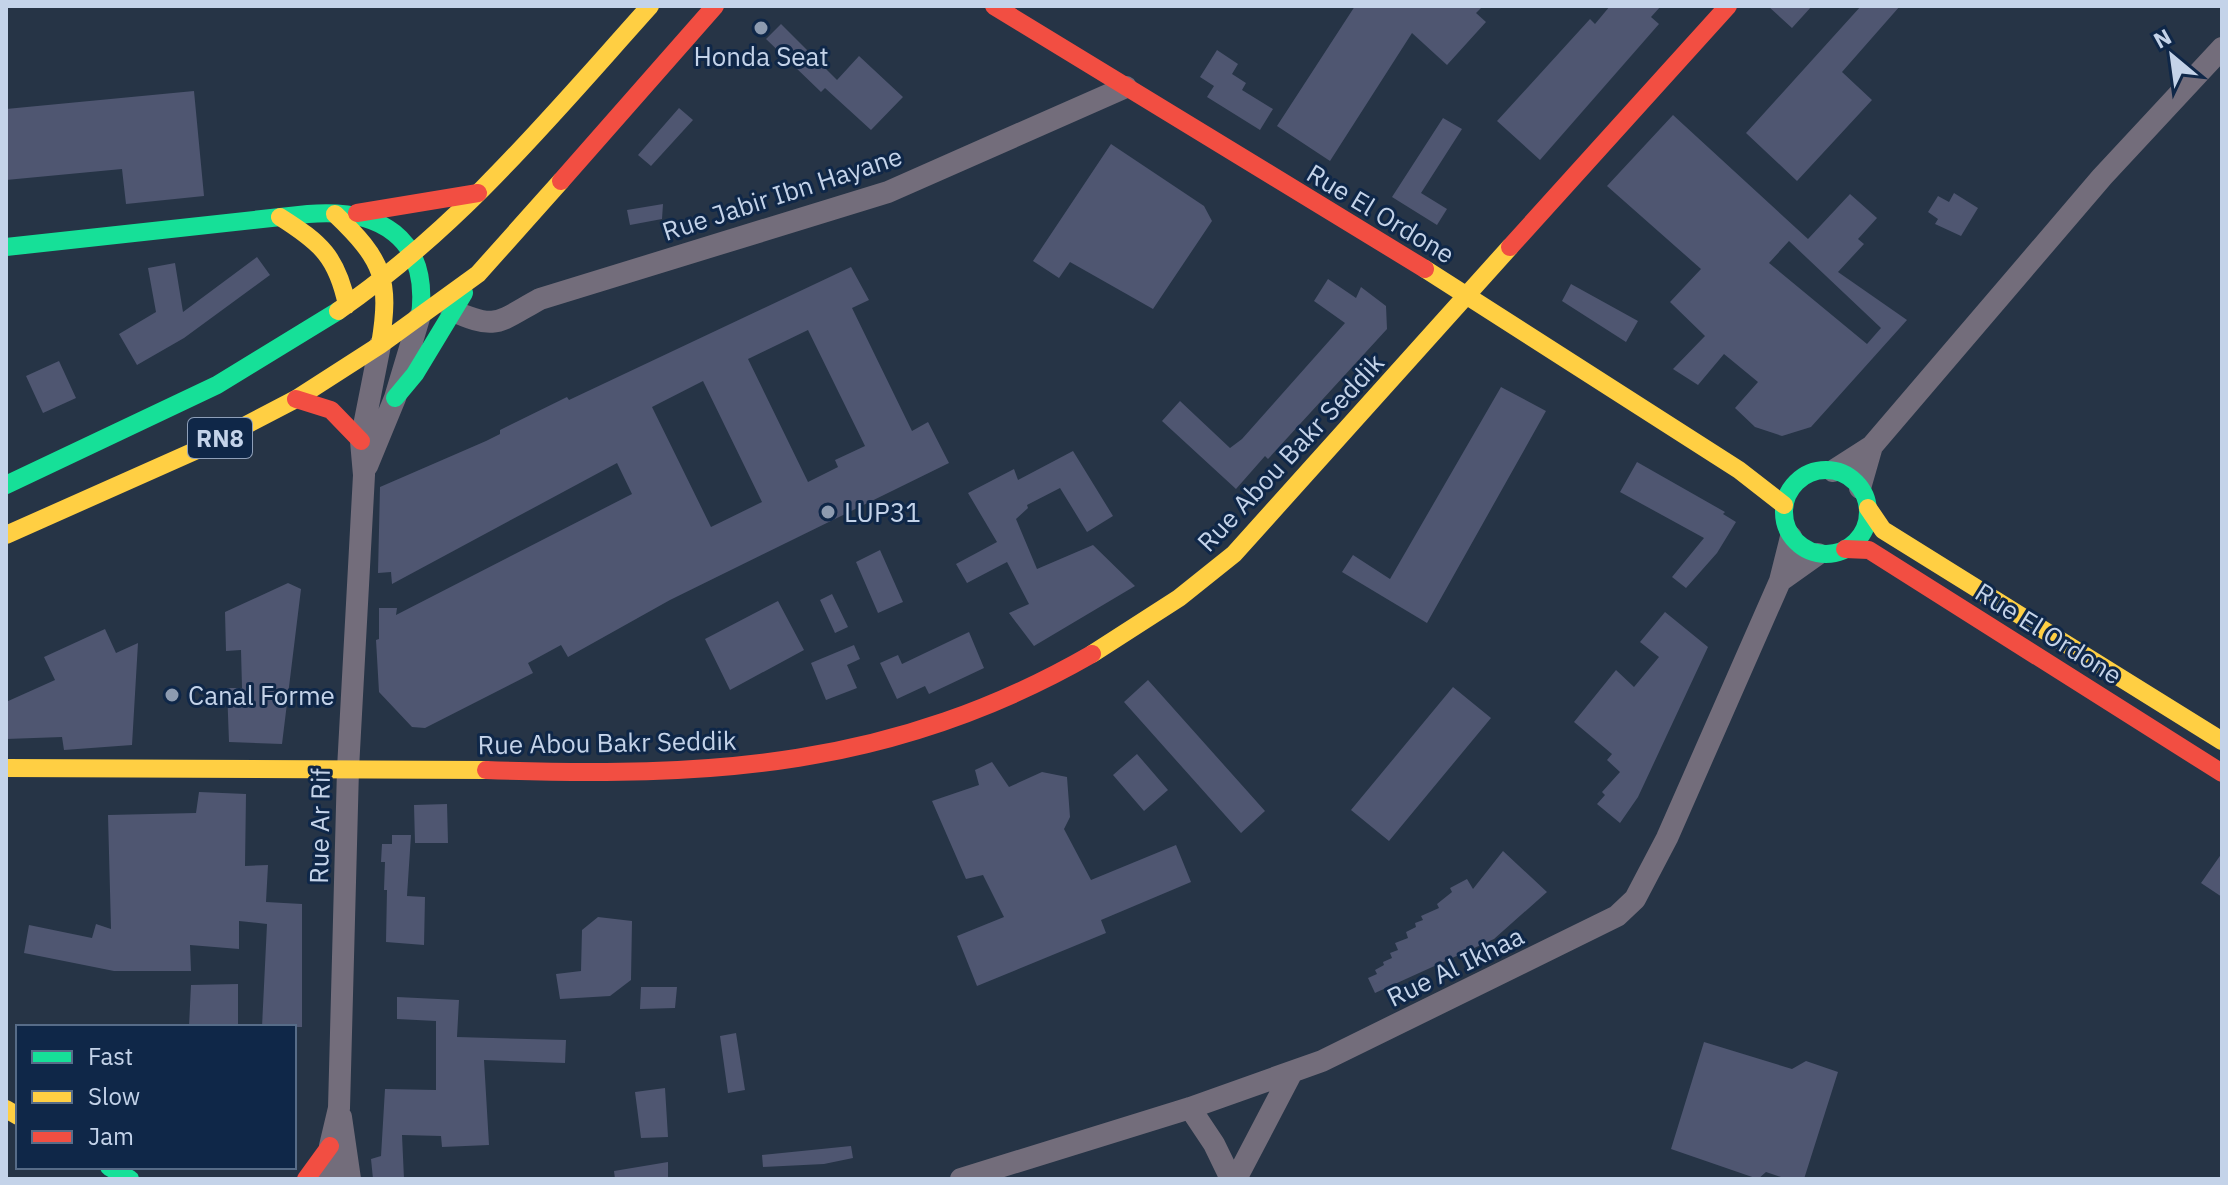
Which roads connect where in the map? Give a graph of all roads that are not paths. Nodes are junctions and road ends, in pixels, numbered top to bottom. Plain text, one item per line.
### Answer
1 (650, 6) edge
2 (715, 6) edge
3 (994, 6) edge
4 (1728, 6) edge
5 (2222, 48) edge
6 (1126, 87) junction
7 (478, 193) junction
8 (357, 213) junction
9 (335, 214) junction
10 (280, 217) junction
11 (6, 247) edge
12 (415, 254) junction
13 (478, 274) junction
14 (386, 277) junction
15 (1469, 296) junction
16 (347, 305) junction
17 (451, 310) junction
18 (420, 316) junction
19 (380, 345) junction
20 (395, 398) junction
21 (296, 399) junction
22 (361, 441) junction
23 (1872, 446) junction
24 (1739, 470) junction
25 (1833, 471) junction
26 (364, 475) junction
27 (1802, 478) junction
28 (6, 485) edge
29 (1864, 498) junction
30 (1784, 505) junction
31 (6, 535) edge
32 (1791, 537) junction
33 (1845, 549) junction
34 (1818, 554) junction
35 (1780, 581) junction
36 (2222, 741) edge
37 (6, 768) edge
38 (348, 769) junction
39 (2222, 773) edge
40 (1291, 1074) junction
41 (339, 1108) junction
42 (1190, 1108) junction
43 (330, 1146) junction
44 (112, 1169) edge
45 (130, 1179) edge
46 (306, 1179) edge
47 (329, 1179) edge
48 (350, 1179) edge
49 (961, 1179) edge
50 (1233, 1179) edge

1 - 7 street, RN8
2 - 13 street, RN8
3 - 6 street, Rue El Ordone
4 - 15 street, Rue Abou Bakr Seddik
5 - 23 street
6 - 15 street, Rue El Ordone
6 - 17 street, Rue Jabir Ibn Hayane
7 - 8 street
7 - 12 street, RN8
8 - 9 street
8 - 12 street
9 - 10 street
9 - 14 street
10 - 11 street
10 - 16 street
12 - 14 street, RN8
12 - 18 street, Rue Ar Rif
13 - 17 street
13 - 18 street, RN8
14 - 16 street, RN8
14 - 19 street, Rue Ar Rif
15 - 24 street, Rue El Ordone
15 - 38 street, Rue Abou Bakr Seddik
16 - 28 street, RN8
17 - 20 street
18 - 19 street, RN8
18 - 20 street, Rue Ar Rif
19 - 21 street, RN8
19 - 22 street, Rue Ar Rif
20 - 26 street, Rue Ar Rif
21 - 22 street
21 - 31 street, RN8
22 - 26 street, Rue Ar Rif
23 - 25 street
23 - 29 street
24 - 27 street, Rue El Ordone
24 - 30 street, Rue El Ordone
25 - 27 street
25 - 29 street
26 - 38 street, Rue Ar Rif
27 - 30 street
29 - 33 street
29 - 36 street, Rue El Ordone
30 - 32 street
32 - 34 street
32 - 35 street, Rue Al Ikhaa
33 - 34 street
33 - 39 street, Rue El Ordone
34 - 35 street
35 - 40 street, Rue Al Ikhaa
37 - 38 street, Rue Abou Bakr Seddik
38 - 41 street, Rue Ar Rif
40 - 42 street, Rue Al Ikhaa
40 - 50 street
41 - 43 street, Rue Ar Rif
41 - 48 street
42 - 49 street, Rue Al Ikhaa
42 - 50 street
43 - 46 street
43 - 47 street, Rue Ar Rif
44 - 45 street

